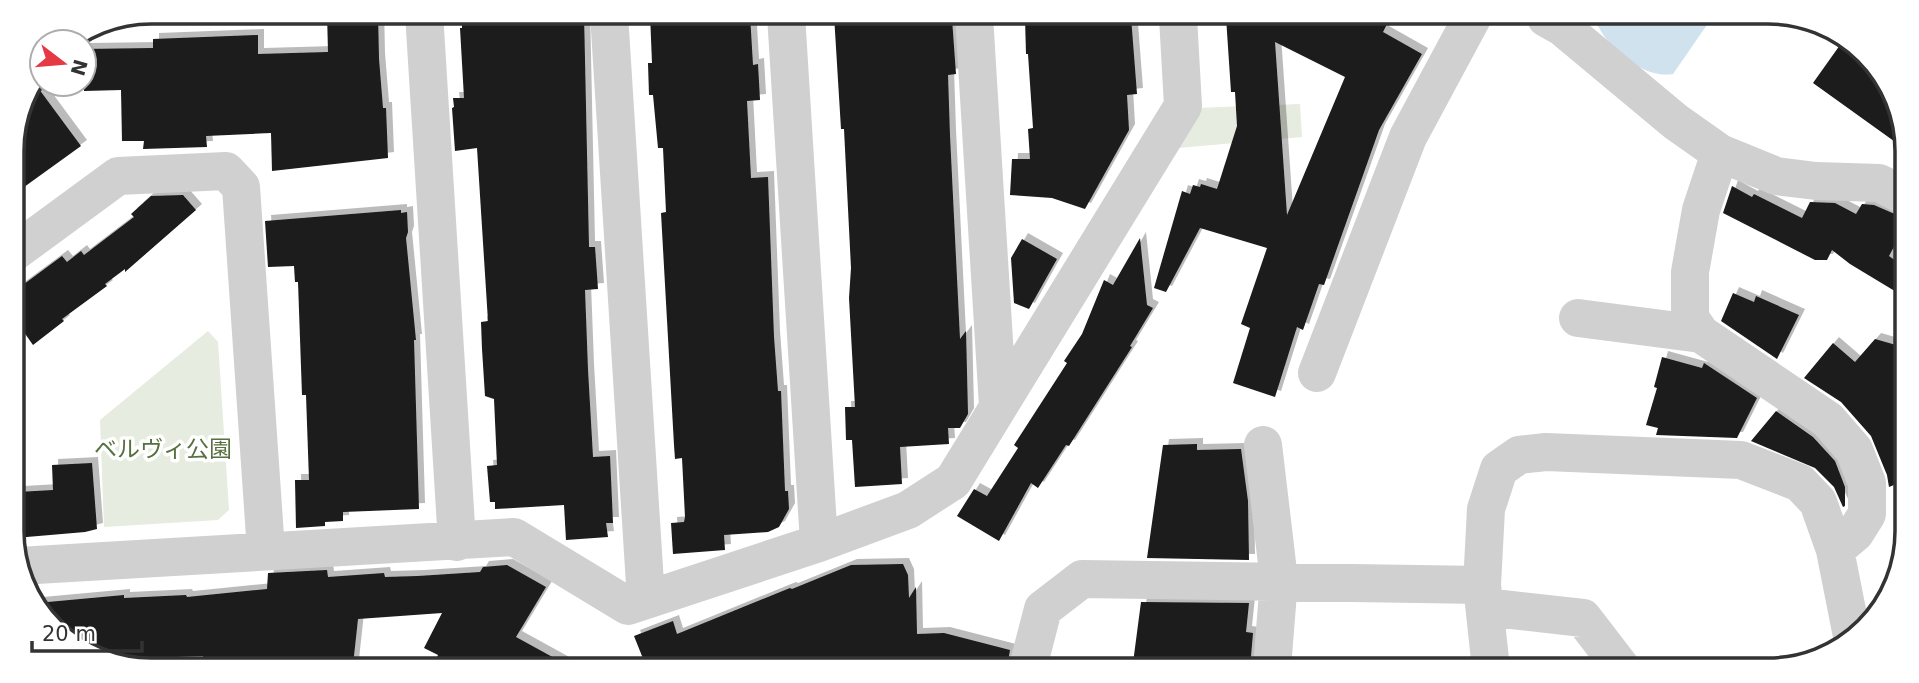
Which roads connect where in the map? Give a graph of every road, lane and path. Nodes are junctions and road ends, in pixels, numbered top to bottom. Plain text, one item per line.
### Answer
1 (425, 24) edge
2 (610, 24) edge
3 (787, 24) edge
4 (974, 24) edge
5 (1178, 24) edge
6 (1469, 24) edge
7 (1558, 24) edge
8 (1720, 153) junction
9 (1895, 191) edge
10 (25, 244) edge
11 (1578, 318) dead end
12 (1701, 334) junction
13 (1317, 373) dead end
14 (998, 406) junction
15 (1263, 445) dead end
16 (457, 542) junction
17 (819, 543) junction
18 (1835, 550) junction
19 (266, 551) junction
20 (29, 565) edge
21 (1279, 580) junction
22 (1483, 596) junction
23 (646, 600) junction
24 (1850, 627) edge
25 (1030, 658) edge
26 (1273, 658) edge
27 (1490, 658) edge
28 (1614, 658) edge

1 - 16 street
2 - 23 street
3 - 17 street
4 - 14 street
5 - 14 street
6 - 13 street
7 - 8 street
8 - 9 street
8 - 12 street
10 - 19 street
11 - 12 street
12 - 18 street
14 - 17 street
15 - 21 street
16 - 19 street
16 - 23 street
17 - 23 street
18 - 22 street
18 - 24 street
19 - 20 street
21 - 22 street
21 - 25 street
21 - 26 street
22 - 27 street
22 - 28 street

